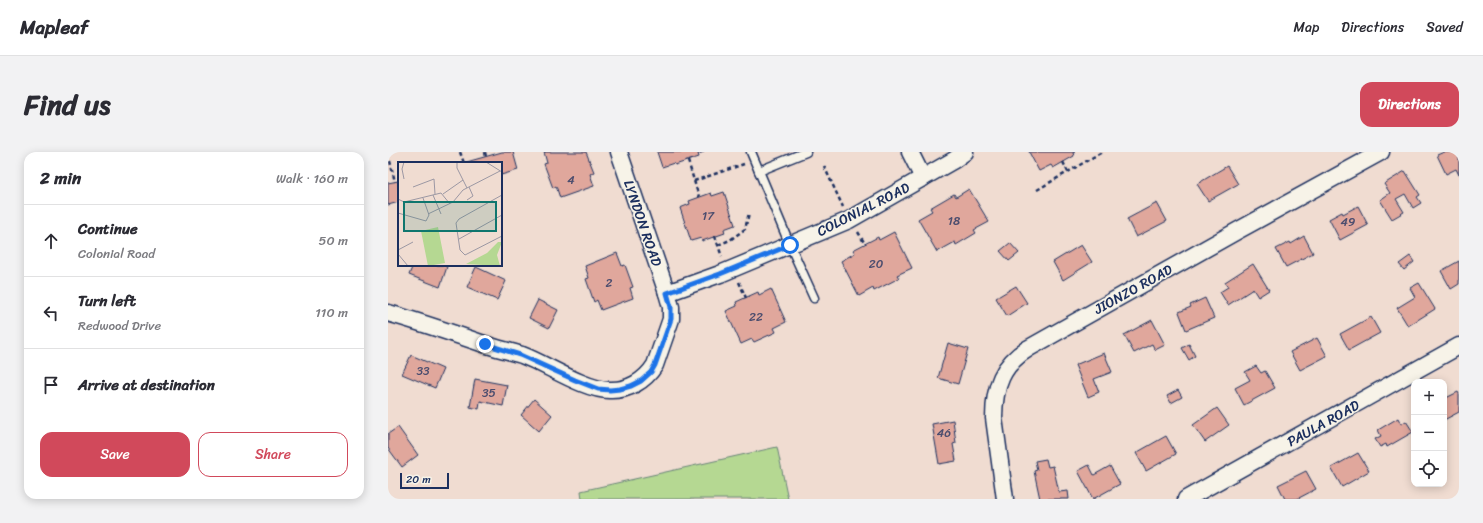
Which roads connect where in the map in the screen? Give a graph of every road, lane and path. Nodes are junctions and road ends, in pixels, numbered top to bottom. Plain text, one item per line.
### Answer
1 (460, 152) edge
2 (485, 152) edge
3 (619, 152) edge
4 (751, 152) edge
5 (806, 152) edge
6 (910, 152) edge
7 (965, 152) edge
8 (1102, 152) edge
9 (1381, 152) edge
10 (486, 156) dead end
11 (390, 161) dead end
12 (688, 161) dead end
13 (464, 162) edge
14 (1063, 162) dead end
15 (744, 164) dead end
16 (759, 171) junction
17 (1068, 172) junction
18 (923, 178) junction
19 (694, 181) junction
20 (395, 182) dead end
21 (1037, 190) dead end
22 (699, 197) dead end
23 (749, 214) dead end
24 (718, 245) dead end
25 (790, 245) junction
26 (667, 293) junction
27 (814, 298) dead end
28 (388, 313) edge
29 (1459, 346) edge
30 (1005, 499) edge
31 (1186, 499) edge

1 - 13 path
2 - 10 path
3 - 26 street, LYNDON ROAD
4 - 16 lane
5 - 16 lane
6 - 18 street
7 - 18 street, COLONIAL ROAD
8 - 17 path
9 - 30 street, JIONZO ROAD
11 - 20 path
12 - 19 path
14 - 17 path
15 - 19 path
16 - 25 lane
17 - 21 path
18 - 25 street, COLONIAL ROAD
19 - 22 path
23 - 24 path
25 - 26 street, COLONIAL ROAD
25 - 27 lane
26 - 28 street, LYNDON ROAD
29 - 31 street, PAULA ROAD

